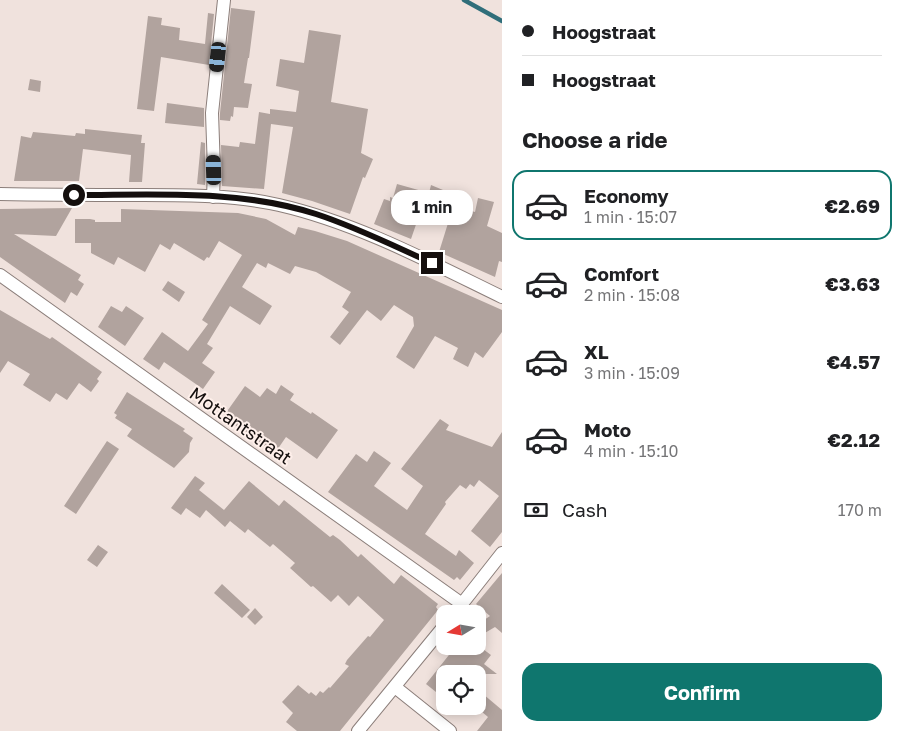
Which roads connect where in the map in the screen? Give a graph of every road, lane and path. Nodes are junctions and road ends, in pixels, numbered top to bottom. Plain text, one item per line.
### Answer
1 (224, 0) edge
2 (0, 194) edge
3 (213, 197) junction
4 (0, 275) edge
5 (502, 296) edge
6 (502, 553) edge
7 (453, 605) edge
8 (461, 605) edge
9 (436, 636) edge
10 (395, 687) junction
11 (358, 731) edge
12 (450, 731) edge

1 - 3 street
2 - 3 street
3 - 5 street
4 - 7 street, Mottantstraat
6 - 8 street
9 - 10 street
10 - 11 street
10 - 12 street

